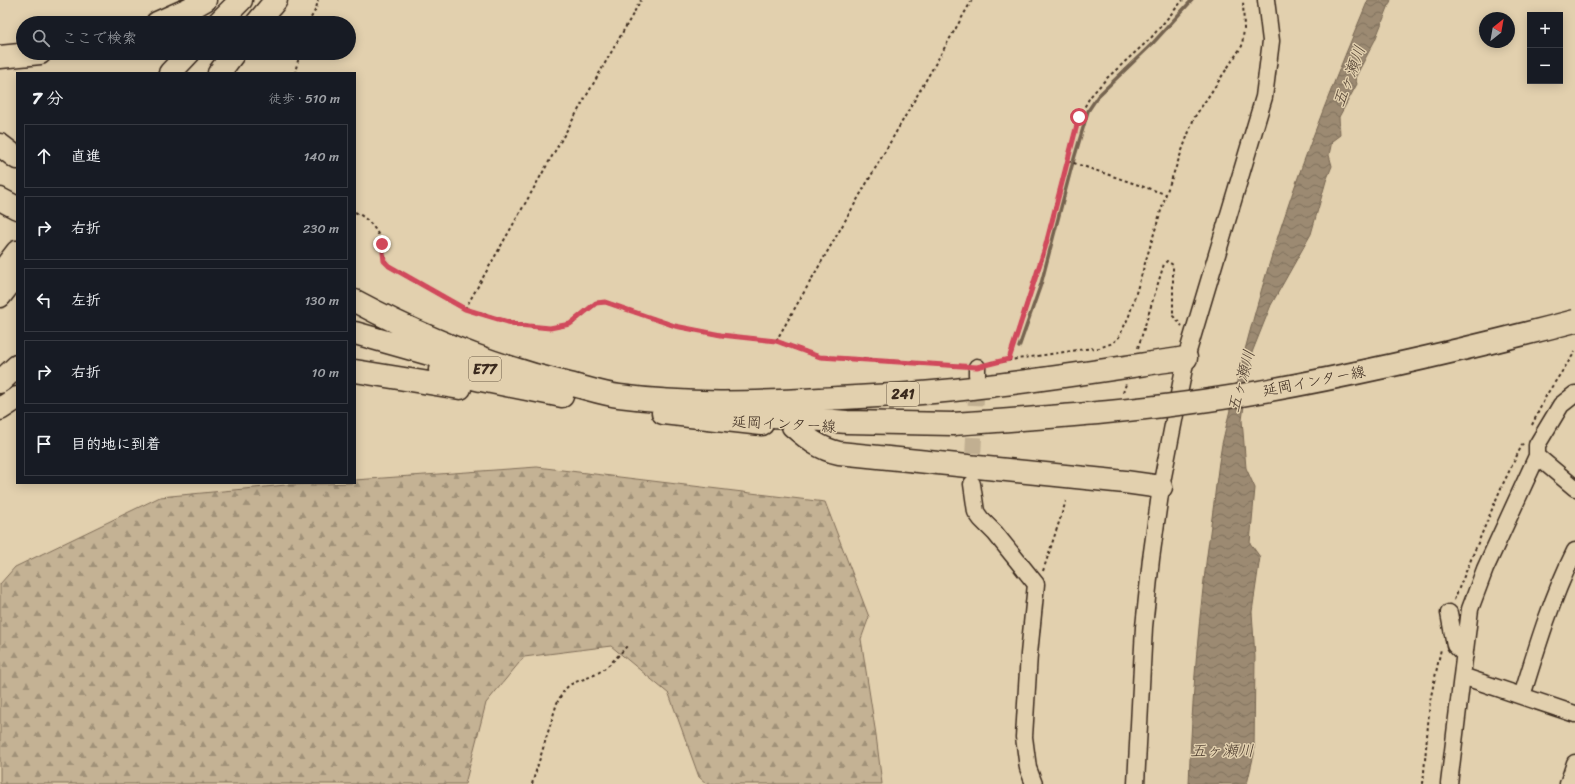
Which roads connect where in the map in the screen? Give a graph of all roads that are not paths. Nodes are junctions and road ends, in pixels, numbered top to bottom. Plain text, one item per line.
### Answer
1 (205, 0) edge
2 (241, 0) edge
3 (246, 0) edge
4 (277, 0) edge
5 (1266, 0) edge
6 (173, 16) edge
7 (225, 16) edge
8 (232, 16) edge
9 (263, 16) edge
10 (267, 16) edge
11 (16, 55) edge
12 (0, 57) edge
13 (188, 60) edge
14 (229, 60) edge
15 (240, 60) edge
16 (177, 67) edge
17 (220, 72) edge
18 (234, 72) edge
19 (0, 145) edge
20 (16, 157) edge
21 (0, 188) edge
22 (16, 196) edge
23 (0, 199) edge
24 (16, 207) edge
25 (0, 208) edge
26 (16, 215) edge
27 (16, 238) edge
28 (16, 253) edge
29 (0, 257) edge
30 (0, 274) edge
31 (16, 275) edge
32 (0, 296) edge
33 (356, 302) edge
34 (1575, 321) edge
35 (356, 333) edge
36 (356, 345) edge
37 (1186, 358) junction
38 (16, 367) edge
39 (356, 370) edge
40 (0, 382) edge
41 (1575, 394) edge
42 (16, 399) edge
43 (617, 401) junction
44 (0, 409) edge
45 (953, 424) junction
46 (793, 426) junction
47 (1537, 456) junction
48 (972, 484) tunnel mouth
49 (1161, 487) junction
50 (1575, 488) edge
51 (1575, 551) edge
52 (1449, 613) dead end
53 (1465, 655) junction
54 (1462, 676) junction
55 (1522, 696) junction
56 (1575, 714) edge
57 (1575, 763) edge
58 (1034, 784) edge
59 (1136, 784) edge
60 (1449, 784) edge
61 (1568, 784) edge

1 - 6 highway
2 - 7 highway
3 - 8 highway
4 - 9 highway
4 - 10 highway
5 - 37 street
11 - 12 highway
13 - 16 highway
14 - 17 highway
15 - 18 highway
19 - 20 highway
21 - 22 highway
23 - 24 highway
25 - 26 highway
27 - 29 highway
28 - 30 highway
31 - 32 highway
33 - 43 highway
34 - 45 highway, 延岡インター線 / 241, bridge
35 - 43 highway, E77
36 - 43 highway, E77
37 - 43 highway, 241
37 - 49 street
38 - 40 highway
39 - 43 highway
41 - 47 street
42 - 44 highway
43 - 45 highway, 延岡インター線 / 241
43 - 46 highway, 延岡インター線 / 241
45 - 46 highway, 延岡インター線 / 241
46 - 49 highway
47 - 50 street
47 - 53 street
48 - 58 street
49 - 59 street
51 - 55 street
52 - 53 street
53 - 54 street
54 - 55 street
54 - 60 street
55 - 56 street
57 - 61 street

